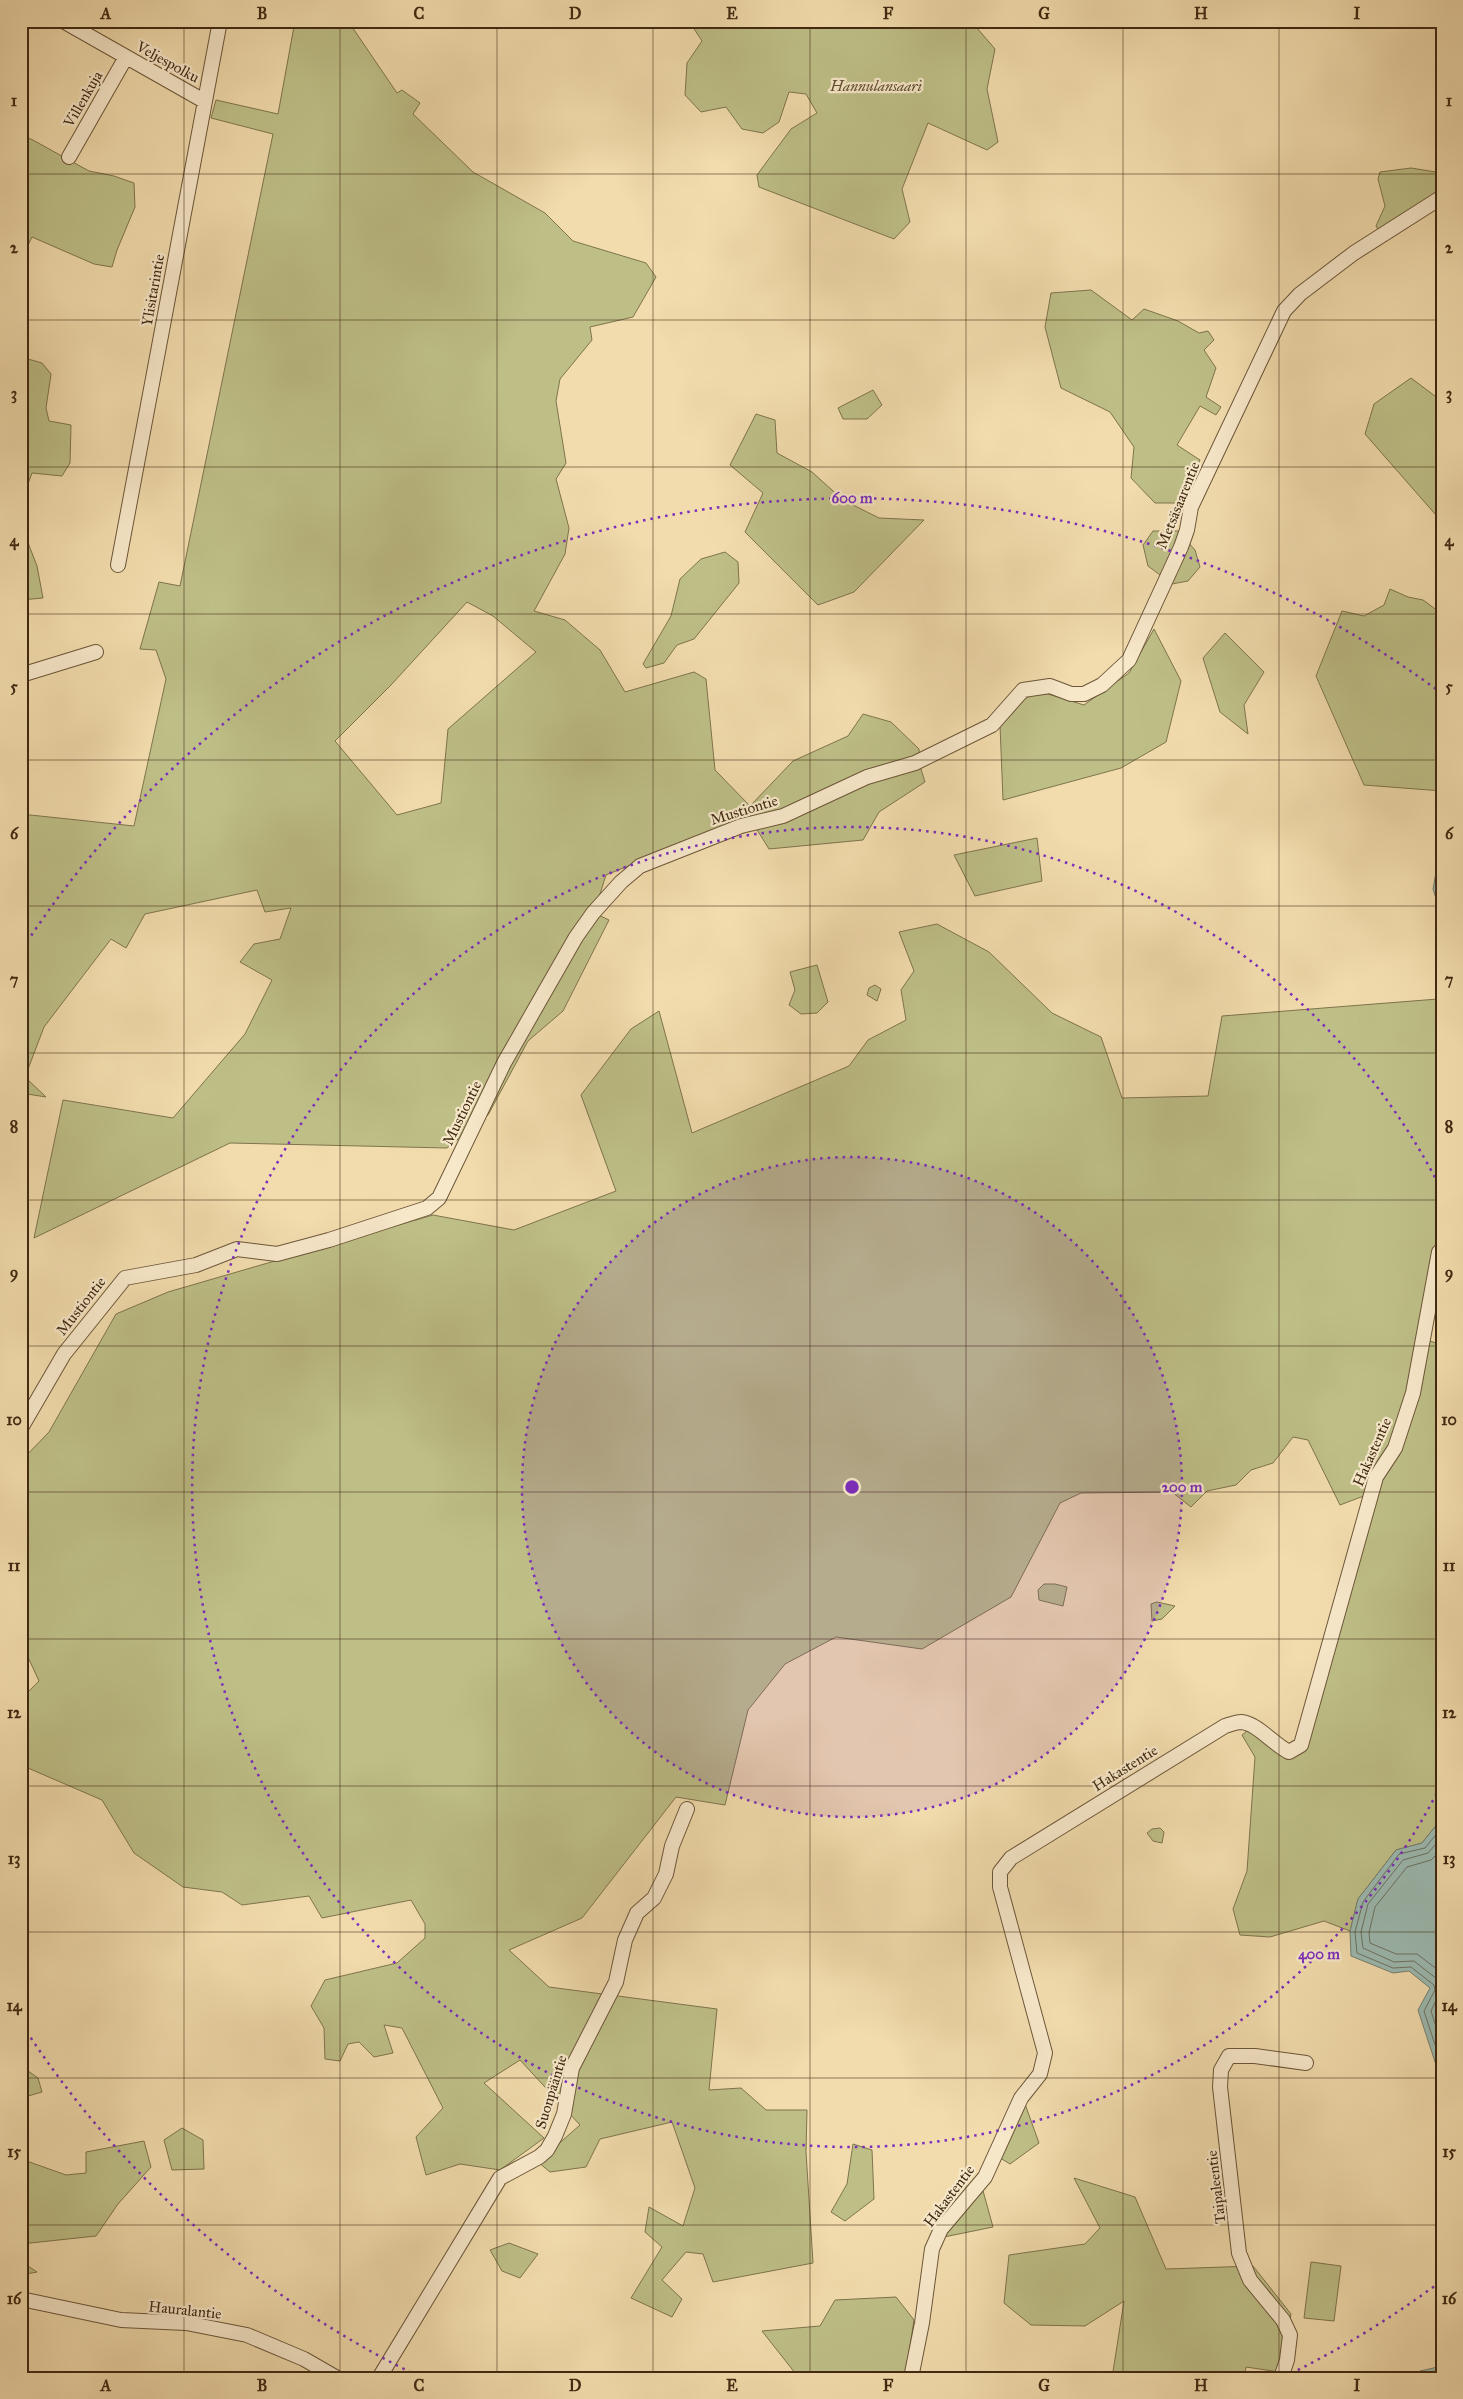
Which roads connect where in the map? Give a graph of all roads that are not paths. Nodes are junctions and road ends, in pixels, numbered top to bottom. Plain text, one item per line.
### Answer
1 (63, 21) edge
2 (220, 21) edge
3 (126, 57) junction
4 (204, 101) junction
5 (69, 157) dead end
6 (1442, 197) edge
7 (118, 565) dead end
8 (96, 652) dead end
9 (21, 675) edge
10 (915, 763) joint
11 (1439, 1252) dead end
12 (21, 1428) edge
13 (687, 1809) dead end
14 (1306, 2063) dead end
15 (21, 2299) edge
16 (337, 2378) edge
17 (378, 2378) edge
18 (911, 2378) edge
19 (1281, 2378) edge

1 - 3 street, Veljespolku
2 - 4 street, Ylisitarintie
3 - 4 street, Veljespolku
3 - 5 street, Villenkuja
4 - 7 street, Ylisitarintie
6 - 10 street, Metsäsaarentie
8 - 9 street
10 - 12 street, Mustiontie
11 - 18 street, Hakastentie
13 - 17 street, Suonpääntie
14 - 19 street, Taipaleentie
15 - 16 street, Hauralantie

